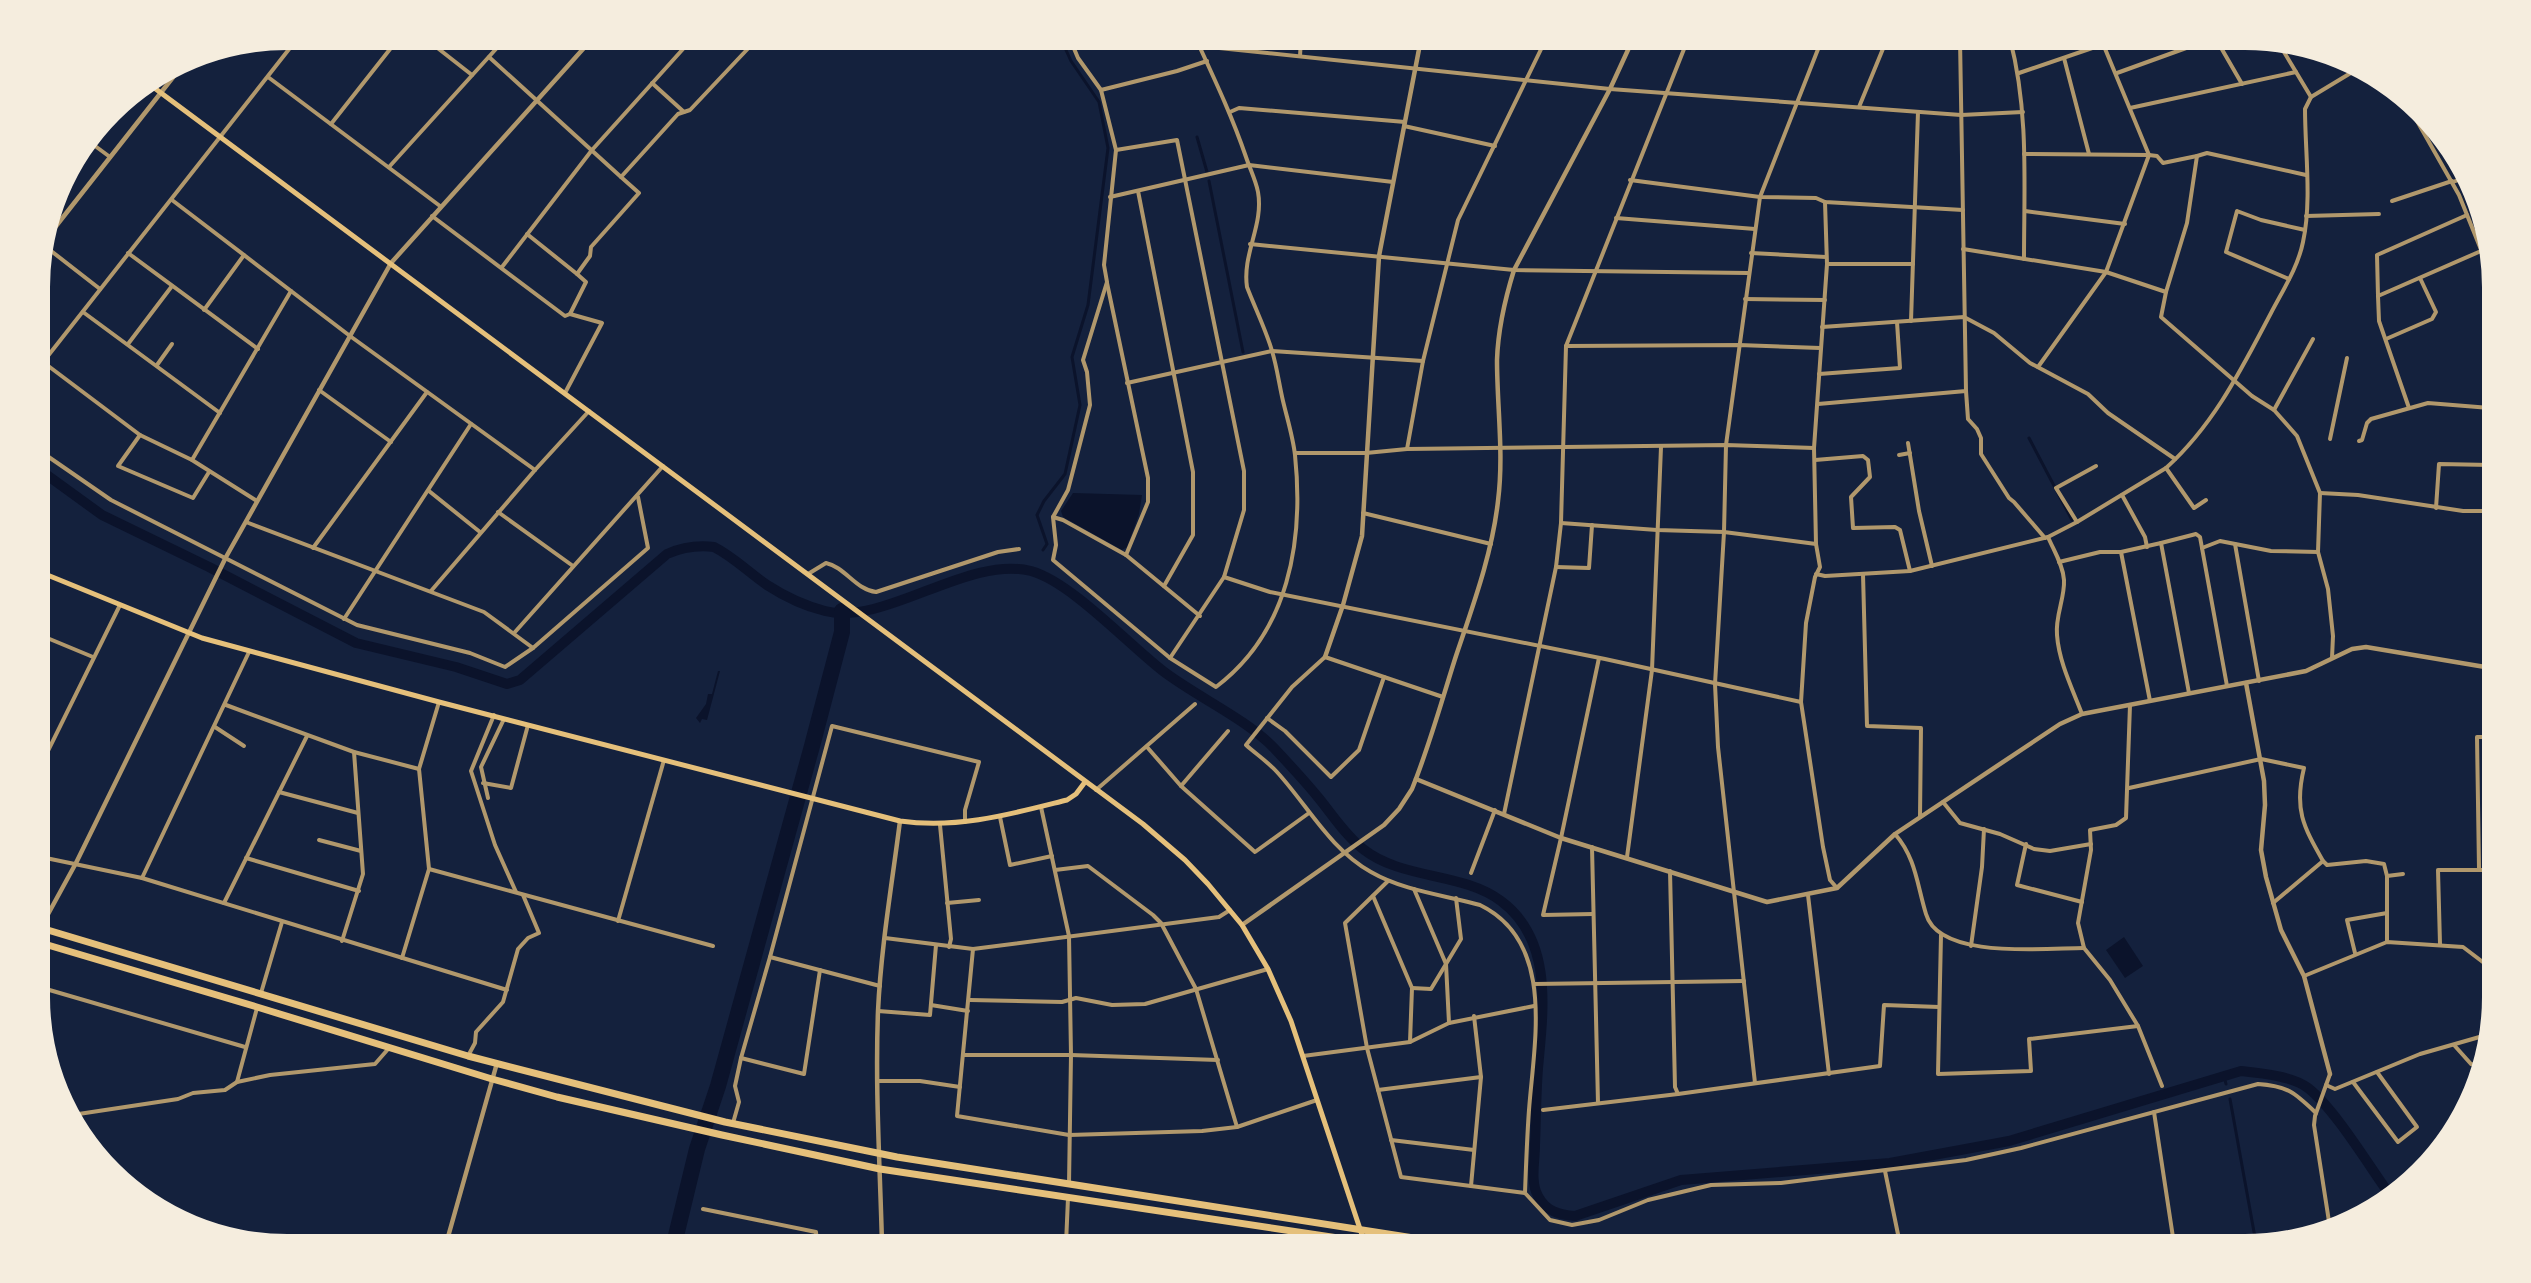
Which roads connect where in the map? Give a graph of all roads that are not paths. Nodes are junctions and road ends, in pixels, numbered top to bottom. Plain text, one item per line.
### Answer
1 (289, 50) edge
2 (390, 50) edge
3 (440, 50) edge
4 (495, 50) edge
5 (582, 50) edge
6 (682, 50) edge
7 (747, 50) edge
8 (1075, 50) edge
9 (1201, 50) edge
10 (1239, 50) edge
11 (1300, 50) edge
12 (1419, 50) edge
13 (1541, 50) edge
14 (1628, 50) edge
15 (1684, 50) edge
16 (1818, 50) edge
17 (1882, 50) edge
18 (1960, 50) edge
19 (2013, 50) edge
20 (2087, 50) edge
21 (2106, 50) edge
22 (2180, 50) edge
23 (2222, 50) edge
24 (2285, 53) edge
25 (1300, 56) junction
26 (489, 57) junction
27 (2064, 58) junction
28 (1207, 61) junction
29 (1416, 69) junction
30 (2296, 72) junction
31 (2019, 73) junction
32 (2116, 73) junction
33 (2349, 74) edge
34 (472, 75) junction
35 (268, 77) junction
36 (172, 79) edge
37 (1527, 80) junction
38 (652, 83) junction
39 (2242, 84) junction
40 (156, 89) edge
41 (1610, 89) junction
42 (1101, 90) junction
43 (1667, 92) junction
44 (161, 93) junction
45 (2311, 97) junction
46 (536, 100) junction
47 (1797, 102) junction
48 (1859, 107) junction
49 (2130, 108) junction
50 (685, 112) junction
51 (1230, 112) junction
52 (1918, 112) junction
53 (2024, 112) junction
54 (1961, 115) junction
55 (331, 124) junction
56 (1405, 124) junction
57 (2421, 128) edge
58 (220, 136) junction
59 (96, 146) edge
60 (1494, 146) junction
61 (592, 150) junction
62 (1116, 150) junction
63 (2024, 154) junction
64 (2089, 154) junction
65 (2149, 155) junction
66 (2196, 156) junction
67 (110, 157) junction
68 (1249, 165) junction
69 (388, 167) junction
70 (2306, 175) junction
71 (621, 177) junction
72 (1630, 180) junction
73 (2456, 181) edge
74 (1185, 182) junction
75 (1393, 182) junction
76 (2452, 182) junction
77 (1138, 191) junction
78 (1110, 197) junction
79 (1760, 197) junction
80 (172, 200) junction
81 (2392, 201) dead end
82 (1825, 202) junction
83 (440, 206) junction
84 (1915, 208) junction
85 (1963, 210) junction
86 (2024, 210) junction
87 (2379, 214) dead end
88 (2467, 215) junction
89 (432, 216) junction
90 (2306, 216) junction
91 (1616, 218) junction
92 (59, 223) edge
93 (2125, 224) junction
94 (1755, 229) junction
95 (2305, 230) junction
96 (527, 234) junction
97 (2477, 241) edge
98 (1250, 244) junction
99 (1963, 249) junction
100 (52, 252) edge
101 (2479, 252) edge
102 (128, 253) junction
103 (1751, 253) junction
104 (244, 255) junction
105 (1379, 256) junction
106 (1826, 257) junction
107 (2024, 259) junction
108 (391, 263) junction
109 (1448, 263) junction
110 (1827, 264) junction
111 (1913, 264) junction
112 (502, 267) junction
113 (1514, 270) junction
114 (1595, 270) junction
115 (2106, 272) junction
116 (1748, 273) junction
117 (577, 274) junction
118 (2420, 278) junction
119 (2289, 279) junction
120 (1107, 282) junction
121 (171, 286) junction
122 (100, 289) junction
123 (291, 291) junction
124 (2166, 292) junction
125 (2378, 296) junction
126 (1745, 299) junction
127 (1825, 300) junction
128 (204, 310) junction
129 (83, 312) junction
130 (570, 314) junction
131 (1964, 317) junction
132 (1897, 321) junction
133 (1911, 321) junction
134 (1822, 327) junction
135 (350, 336) junction
136 (2313, 339) dead end
137 (2385, 339) junction
138 (128, 344) junction
139 (172, 344) dead end
140 (1739, 345) junction
141 (1566, 346) junction
142 (1820, 348) junction
143 (258, 349) junction
144 (1272, 351) junction
145 (50, 353) edge
146 (1373, 357) junction
147 (2347, 358) dead end
148 (1222, 361) junction
149 (1423, 361) junction
150 (156, 366) junction
151 (2038, 367) junction
152 (50, 370) edge
153 (1174, 371) junction
154 (1819, 374) junction
155 (2236, 381) junction
156 (1127, 383) junction
157 (319, 389) junction
158 (1966, 391) junction
159 (427, 392) junction
160 (565, 393) junction
161 (1818, 404) junction
162 (2482, 407) edge
163 (2409, 408) junction
164 (2274, 410) junction
165 (589, 411) junction
166 (220, 413) junction
167 (471, 423) junction
168 (140, 435) junction
169 (2330, 439) dead end
170 (2359, 441) dead end
171 (391, 442) junction
172 (1908, 442) dead end
173 (1726, 445) junction
174 (1563, 447) junction
175 (1661, 447) junction
176 (1407, 448) junction
177 (1502, 448) junction
178 (1814, 448) junction
179 (1295, 453) junction
180 (1366, 453) junction
181 (1910, 453) junction
182 (1899, 454) dead end
183 (50, 458) edge
184 (2175, 459) junction
185 (192, 460) junction
186 (1815, 460) junction
187 (2482, 465) edge
188 (663, 466) junction
189 (2096, 466) dead end
190 (2166, 468) junction
191 (535, 470) junction
192 (209, 472) junction
193 (429, 491) junction
194 (2320, 493) junction
195 (2122, 495) junction
196 (638, 497) junction
197 (2206, 500) dead end
198 (257, 501) junction
199 (2436, 508) junction
200 (2482, 511) edge
201 (498, 512) junction
202 (1362, 513) junction
203 (1053, 517) junction
204 (246, 522) junction
205 (2077, 522) junction
206 (1561, 523) junction
207 (1592, 525) junction
208 (1657, 530) junction
209 (480, 532) junction
210 (1724, 532) junction
211 (2047, 537) junction
212 (2161, 543) junction
213 (1491, 544) junction
214 (1816, 544) junction
215 (2235, 544) junction
216 (2147, 547) junction
217 (313, 548) junction
218 (2202, 548) junction
219 (1019, 549) dead end
220 (2121, 552) junction
221 (2318, 552) junction
222 (1126, 555) junction
223 (226, 557) junction
224 (2059, 562) junction
225 (574, 566) junction
226 (1932, 566) junction
227 (1556, 567) junction
228 (375, 570) junction
229 (1910, 571) junction
230 (808, 574) junction
231 (1816, 574) junction
232 (1863, 574) junction
233 (50, 576) edge
234 (1224, 577) junction
235 (1164, 586) junction
236 (431, 591) junction
237 (1283, 593) junction
238 (120, 605) junction
239 (1342, 605) junction
240 (1200, 616) junction
241 (344, 618) junction
242 (1464, 630) junction
243 (514, 632) junction
244 (188, 633) junction
245 (50, 639) edge
246 (1541, 646) junction
247 (533, 648) junction
248 (249, 652) junction
249 (93, 657) junction
250 (1324, 657) junction
251 (1170, 658) junction
252 (1599, 658) junction
253 (2332, 660) junction
254 (2482, 666) edge
255 (1652, 670) junction
256 (1384, 677) junction
257 (2259, 681) junction
258 (2246, 683) junction
259 (1715, 684) junction
260 (2227, 686) junction
261 (2189, 693) junction
262 (1443, 697) junction
263 (2150, 701) junction
264 (439, 702) junction
265 (1801, 702) junction
266 (1195, 704) dead end
267 (226, 705) junction
268 (2130, 705) junction
269 (2082, 714) junction
270 (494, 716) junction
271 (504, 718) junction
272 (1267, 718) junction
273 (528, 725) junction
274 (215, 727) junction
275 (1228, 731) dead end
276 (307, 736) junction
277 (2482, 737) edge
278 (50, 746) edge
279 (244, 746) dead end
280 (1147, 747) junction
281 (354, 752) junction
282 (2261, 759) junction
283 (664, 760) junction
284 (419, 770) junction
285 (1416, 779) junction
286 (1084, 782) junction
287 (483, 783) junction
288 (1181, 786) junction
289 (2129, 788) junction
290 (1096, 790) junction
291 (279, 792) junction
292 (488, 798) dead end
293 (810, 798) junction
294 (1943, 802) junction
295 (1041, 807) junction
296 (1495, 810) junction
297 (358, 813) junction
298 (1309, 813) junction
299 (1504, 814) junction
300 (1000, 817) junction
301 (1920, 817) junction
302 (900, 821) junction
303 (965, 823) junction
304 (940, 825) junction
305 (1984, 829) junction
306 (1895, 834) junction
307 (1562, 838) junction
308 (319, 840) dead end
309 (2026, 844) junction
310 (2091, 844) junction
311 (1592, 847) junction
312 (361, 850) junction
313 (1347, 851) junction
314 (1052, 856) junction
315 (1627, 857) junction
316 (246, 858) junction
317 (50, 859) edge
318 (2323, 861) junction
319 (76, 863) junction
320 (2479, 868) junction
321 (2482, 868) edge
322 (429, 869) junction
323 (1055, 870) junction
324 (1670, 871) junction
325 (1471, 873) dead end
326 (2403, 874) dead end
327 (2387, 876) junction
328 (142, 878) junction
329 (1388, 881) junction
330 (1836, 888) junction
331 (1414, 889) junction
332 (359, 891) junction
333 (1735, 892) junction
334 (517, 893) junction
335 (523, 894) junction
336 (1808, 895) junction
337 (1373, 896) junction
338 (1456, 898) junction
339 (979, 900) dead end
340 (2082, 902) junction
341 (224, 903) junction
342 (947, 903) junction
343 (2272, 904) junction
344 (1230, 910) junction
345 (50, 911) edge
346 (2387, 913) junction
347 (1593, 914) junction
348 (618, 921) junction
349 (282, 922) junction
350 (1161, 924) junction
351 (1242, 925) junction
352 (50, 931) edge
353 (1941, 935) junction
354 (1069, 936) junction
355 (885, 938) junction
356 (342, 941) junction
357 (2387, 942) junction
358 (2440, 944) junction
359 (936, 945) junction
360 (50, 946) edge
361 (713, 946) dead end
362 (1971, 946) junction
363 (949, 947) junction
364 (2084, 948) junction
365 (973, 949) junction
366 (2355, 953) junction
367 (770, 957) junction
368 (402, 958) junction
369 (2482, 961) edge
370 (1446, 964) junction
371 (1268, 969) junction
372 (820, 970) junction
373 (2304, 975) junction
374 (1674, 981) junction
375 (1743, 981) junction
376 (1534, 984) junction
377 (1595, 984) junction
378 (880, 986) junction
379 (1412, 988) junction
380 (1196, 989) junction
381 (50, 990) edge
382 (507, 990) junction
383 (261, 993) junction
384 (1070, 999) junction
385 (970, 1000) junction
386 (931, 1005) junction
387 (257, 1006) junction
388 (1534, 1006) junction
389 (1939, 1006) junction
390 (878, 1011) junction
391 (968, 1011) junction
392 (1474, 1016) junction
393 (1449, 1023) junction
394 (2138, 1026) junction
395 (2478, 1038) edge
396 (1410, 1042) junction
397 (2454, 1045) junction
398 (245, 1047) junction
399 (390, 1048) junction
400 (1367, 1048) junction
401 (963, 1055) junction
402 (1071, 1055) junction
403 (468, 1056) junction
404 (1303, 1056) junction
405 (741, 1058) junction
406 (1218, 1060) junction
407 (497, 1063) junction
408 (2471, 1064) edge
409 (2376, 1072) junction
410 (1829, 1074) junction
411 (2330, 1074) joint
412 (1481, 1077) junction
413 (492, 1079) junction
414 (877, 1081) junction
415 (237, 1082) junction
416 (2353, 1082) junction
417 (1755, 1083) junction
418 (2162, 1086) dead end
419 (960, 1087) junction
420 (2326, 1087) junction
421 (1378, 1090) junction
422 (1678, 1094) junction
423 (1317, 1100) junction
424 (1598, 1103) junction
425 (1543, 1110) dead end
426 (2154, 1112) junction
427 (2316, 1113) junction
428 (80, 1114) edge
429 (729, 1123) junction
430 (1237, 1127) junction
431 (1070, 1135) junction
432 (1391, 1140) junction
433 (1474, 1150) junction
434 (879, 1154) junction
435 (880, 1169) junction
436 (1885, 1171) junction
437 (1069, 1185) junction
438 (1472, 1186) junction
439 (1525, 1192) junction
440 (1068, 1198) junction
441 (703, 1209) dead end
442 (2328, 1218) edge
443 (1360, 1230) junction
444 (449, 1234) edge
445 (816, 1234) edge
446 (882, 1234) edge
447 (1066, 1234) edge
448 (1306, 1234) edge
449 (1362, 1234) edge
450 (1386, 1234) edge
451 (1898, 1234) edge
452 (2172, 1234) edge

1 - 35 street
2 - 55 street
3 - 34 street
4 - 26 street
5 - 46 street
6 - 38 street
7 - 50 street
8 - 42 street
9 - 28 street
10 - 25 street
11 - 25 street
12 - 29 street
13 - 37 street
14 - 41 street
15 - 43 street
16 - 47 street
17 - 48 street
18 - 54 street
19 - 31 street
20 - 27 street
21 - 32 street
22 - 32 street
23 - 39 street
24 - 30 street
25 - 29 street
26 - 34 street
26 - 46 street
27 - 31 street
27 - 64 street
28 - 42 street
28 - 51 street
29 - 37 street
29 - 56 street
30 - 39 street
30 - 45 street
31 - 53 street
32 - 49 street
33 - 45 street
34 - 69 street
35 - 55 street
35 - 58 street
36 - 44 street
37 - 41 street
37 - 60 street
38 - 50 street
38 - 61 street
39 - 49 street
40 - 44 main road
41 - 43 street
41 - 113 street
42 - 62 street
43 - 47 street
43 - 72 street
44 - 58 main road
44 - 67 street
45 - 70 street
46 - 61 street
46 - 83 street
47 - 48 street
47 - 79 street
48 - 52 street
49 - 65 street
50 - 71 street
51 - 56 street
51 - 68 street
52 - 54 street
52 - 84 street
53 - 54 street
53 - 63 street
54 - 85 street
55 - 69 street
56 - 60 street
56 - 75 street
57 - 76 street
58 - 80 street
58 - 108 main road
59 - 67 street
60 - 109 street
61 - 71 street
61 - 96 street
62 - 74 street
62 - 78 street
63 - 64 street
63 - 86 street
64 - 65 street
65 - 66 street
65 - 93 street
66 - 70 street
66 - 124 street
67 - 92 street
68 - 74 street
68 - 75 street
68 - 98 street
69 - 83 street
70 - 90 street
71 - 117 street
72 - 79 street
72 - 91 street
73 - 76 street
74 - 77 street
74 - 148 street
75 - 105 street
76 - 81 street
76 - 88 street
77 - 78 street
77 - 153 street
78 - 120 street
79 - 82 street
79 - 94 street
80 - 102 street
80 - 104 street
82 - 84 street
82 - 106 street
83 - 89 street
84 - 85 street
84 - 111 street
85 - 99 street
86 - 93 street
86 - 107 street
87 - 90 street
88 - 97 street
88 - 125 street
89 - 108 street
89 - 112 street
90 - 95 street
91 - 94 street
91 - 114 street
93 - 115 street
94 - 103 street
95 - 119 street
95 - 119 street
96 - 112 street
96 - 117 street
98 - 105 street
98 - 144 street
99 - 107 street
99 - 131 street
100 - 122 street
101 - 118 street
102 - 121 street
102 - 122 street
103 - 106 street
103 - 116 street
104 - 123 street
104 - 128 street
105 - 109 street
105 - 146 street
106 - 110 street
107 - 115 street
108 - 135 street
108 - 160 main road
109 - 113 street
109 - 149 street
110 - 111 street
110 - 127 street
111 - 133 street
112 - 130 street
113 - 114 street
113 - 177 street
114 - 116 street
114 - 141 street
115 - 124 street
115 - 151 street
116 - 126 street
117 - 130 street
118 - 125 street
118 - 137 street
119 - 155 street
120 - 156 street
120 - 203 street
121 - 128 street
121 - 138 street
122 - 129 street
123 - 135 street
123 - 143 street
124 - 155 street
125 - 137 street
126 - 127 street
126 - 140 street
127 - 134 street
128 - 143 street
129 - 138 street
129 - 145 street
130 - 160 street
131 - 133 street
131 - 151 street
131 - 158 street
132 - 133 street
132 - 134 street
132 - 154 street
134 - 142 street
135 - 157 street
135 - 159 street
136 - 164 street
137 - 163 street
138 - 150 street
139 - 150 street
140 - 141 street
140 - 142 street
140 - 173 street
141 - 174 street
142 - 154 street
143 - 166 street
144 - 146 street
144 - 148 street
144 - 179 street
146 - 149 street
146 - 180 street
147 - 169 street
148 - 153 street
148 - 234 street
149 - 176 street
150 - 166 street
151 - 184 street
152 - 168 street
153 - 156 street
153 - 235 street
154 - 161 street
155 - 164 street
155 - 184 street
156 - 222 street
157 - 171 street
157 - 198 street
158 - 161 street
158 - 211 street
159 - 167 street
159 - 171 street
160 - 165 main road
161 - 178 street
162 - 163 street
163 - 170 street
164 - 194 street
165 - 188 main road
165 - 191 street
166 - 185 street
167 - 191 street
167 - 193 street
168 - 185 street
168 - 192 street
171 - 217 street
172 - 181 street
173 - 175 street
173 - 178 street
173 - 210 street
174 - 175 street
174 - 177 street
174 - 206 street
175 - 208 street
176 - 177 street
176 - 180 street
177 - 213 street
178 - 186 street
179 - 180 street
179 - 237 street
180 - 202 street
181 - 182 street
181 - 226 street
183 - 223 street
184 - 190 street
185 - 192 street
186 - 214 street
186 - 229 street
187 - 199 street
188 - 196 street
188 - 230 main road
189 - 205 street
190 - 195 street
190 - 197 street
191 - 201 street
192 - 198 street
193 - 209 street
193 - 228 street
194 - 199 street
194 - 221 street
195 - 205 street
195 - 216 street
196 - 225 street
196 - 247 street
198 - 204 street
199 - 200 street
201 - 209 street
201 - 225 street
202 - 213 street
202 - 239 street
203 - 222 street
203 - 251 street
204 - 217 street
204 - 223 street
205 - 211 street
206 - 207 street
206 - 227 street
207 - 208 street
207 - 227 street
208 - 210 street
208 - 255 street
209 - 236 street
210 - 214 street
210 - 259 street
211 - 224 street
211 - 226 street
212 - 216 street
212 - 218 street
212 - 261 street
213 - 242 street
214 - 231 street
215 - 218 street
215 - 221 street
215 - 257 street
216 - 220 street
217 - 228 street
218 - 260 street
219 - 230 street
220 - 224 street
220 - 263 street
221 - 253 street
222 - 235 street
223 - 241 street
223 - 244 street
224 - 269 street
225 - 243 street
226 - 229 street
227 - 246 street
228 - 236 street
228 - 241 street
229 - 232 street
230 - 286 main road
231 - 232 street
231 - 265 street
232 - 301 street
233 - 238 main road
234 - 237 street
234 - 240 street
235 - 240 street
236 - 243 street
237 - 239 street
237 - 251 street
238 - 244 main road
238 - 249 street
239 - 242 street
239 - 250 street
240 - 251 street
241 - 247 street
242 - 246 street
242 - 262 street
243 - 247 street
244 - 248 main road
244 - 319 street
245 - 249 street
246 - 252 street
246 - 299 street
248 - 264 main road
248 - 267 street
249 - 278 street
250 - 256 street
250 - 272 street
252 - 255 street
252 - 307 street
253 - 254 street
253 - 257 street
255 - 259 street
255 - 315 street
256 - 262 street
256 - 272 street
257 - 258 street
258 - 260 street
258 - 282 street
259 - 265 street
259 - 333 street
260 - 261 street
261 - 263 street
262 - 285 street
263 - 268 street
264 - 270 main road
264 - 284 street
265 - 330 street
266 - 280 street
267 - 274 street
267 - 276 street
268 - 269 street
268 - 289 street
269 - 294 street
270 - 271 main road
270 - 334 street
271 - 273 main road
271 - 287 street
272 - 298 street
273 - 283 main road
273 - 287 street
274 - 279 street
274 - 328 street
275 - 288 street
276 - 281 street
276 - 291 street
277 - 320 street
280 - 288 street
280 - 290 street
281 - 284 street
281 - 297 street
282 - 289 street
282 - 318 street
282 - 343 street
283 - 293 main road
283 - 348 street
284 - 322 street
285 - 296 street
285 - 313 street
286 - 290 main road
286 - 295 main road
287 - 292 street
288 - 298 street
289 - 310 street
290 - 344 main road
291 - 297 street
291 - 316 street
293 - 302 main road
293 - 303 street
293 - 367 street
294 - 301 street
294 - 305 street
295 - 300 main road
295 - 314 street
296 - 299 street
296 - 325 street
297 - 312 street
298 - 313 street
299 - 307 street
300 - 303 main road
300 - 314 street
301 - 306 street
302 - 304 main road
302 - 355 street
303 - 304 main road
304 - 342 street
305 - 309 street
305 - 362 street
306 - 330 street
306 - 353 street
307 - 311 street
307 - 347 street
308 - 312 street
309 - 310 street
309 - 340 street
310 - 340 street
311 - 315 street
311 - 347 street
312 - 332 street
313 - 329 street
313 - 351 street
314 - 323 street
315 - 324 street
316 - 332 street
316 - 341 street
317 - 319 street
318 - 327 street
318 - 343 street
319 - 328 street
319 - 345 street
320 - 321 street
320 - 358 street
322 - 334 street
322 - 368 street
323 - 350 street
323 - 354 street
324 - 333 street
324 - 374 street
326 - 327 street
327 - 346 street
328 - 341 street
329 - 331 street
329 - 337 street
330 - 336 street
331 - 338 street
331 - 370 street
332 - 356 street
333 - 336 street
333 - 375 street
334 - 335 street
335 - 348 street
335 - 382 street
336 - 410 street
337 - 379 street
337 - 400 street
338 - 370 street
338 - 376 street
339 - 342 street
340 - 364 street
341 - 349 street
342 - 363 street
343 - 373 street
344 - 350 street
344 - 351 main road
346 - 357 street
346 - 366 street
347 - 377 street
348 - 361 street
349 - 356 street
349 - 383 street
350 - 354 street
350 - 380 street
351 - 371 main road
352 - 383 highway
353 - 362 street
353 - 389 street
354 - 365 street
354 - 384 street
355 - 359 street
355 - 378 street
356 - 368 street
357 - 358 street
357 - 366 street
358 - 369 street
359 - 363 street
359 - 386 street
360 - 387 highway
362 - 364 street
363 - 365 street
364 - 394 street
365 - 385 street
366 - 373 street
367 - 372 street
367 - 405 street
368 - 382 street
370 - 379 street
370 - 393 street
371 - 380 street
371 - 404 main road
372 - 378 street
372 - 405 street
373 - 411 street
374 - 375 street
374 - 377 street
374 - 422 street
375 - 417 street
376 - 377 street
376 - 388 street
377 - 424 street
378 - 390 street
379 - 396 street
380 - 384 street
380 - 406 street
381 - 398 street
382 - 403 street
383 - 403 highway
384 - 385 street
384 - 402 street
385 - 391 street
386 - 390 street
386 - 391 street
387 - 398 street
387 - 399 highway
388 - 392 street
388 - 439 street
389 - 394 street
389 - 410 street
390 - 414 street
391 - 401 street
392 - 393 street
392 - 412 street
393 - 396 street
394 - 418 street
395 - 397 street
396 - 400 street
397 - 408 street
397 - 409 street
398 - 415 street
399 - 413 highway
399 - 415 street
400 - 404 street
400 - 421 street
401 - 402 street
401 - 419 street
402 - 406 street
402 - 431 street
403 - 407 highway
404 - 423 main road
405 - 429 street
406 - 430 street
407 - 413 street
407 - 429 highway
409 - 416 street
409 - 416 street
410 - 417 street
411 - 420 street
412 - 421 street
412 - 433 street
413 - 435 highway
413 - 444 street
414 - 419 street
414 - 434 street
415 - 428 street
416 - 420 street
417 - 422 street
419 - 431 street
420 - 427 street
421 - 432 street
422 - 424 street
423 - 430 street
423 - 443 main road
424 - 425 street
426 - 427 street
426 - 436 street
426 - 452 street
427 - 442 street
429 - 434 highway
430 - 431 street
431 - 437 street
432 - 433 street
432 - 438 street
433 - 438 street
434 - 435 street
434 - 437 highway
435 - 440 highway
435 - 446 street
436 - 439 street
436 - 451 street
437 - 443 highway
438 - 439 street
440 - 447 street
440 - 448 highway
441 - 445 street
443 - 449 main road
443 - 450 highway

